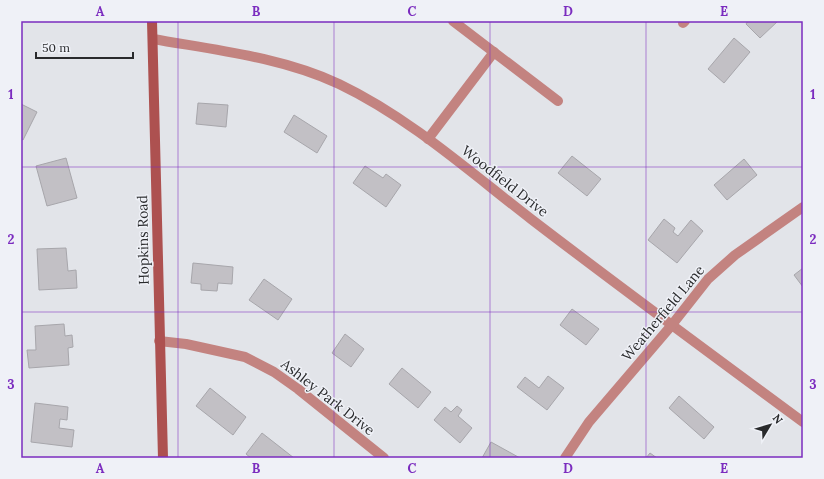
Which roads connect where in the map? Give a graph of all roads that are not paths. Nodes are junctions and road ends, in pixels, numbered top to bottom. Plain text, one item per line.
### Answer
1 (152, 21) edge
2 (453, 21) edge
3 (152, 38) junction
4 (494, 52) junction
5 (558, 101) dead end
6 (428, 139) junction
7 (803, 207) edge
8 (671, 326) junction
9 (159, 341) junction
10 (803, 422) edge
11 (163, 458) edge
12 (384, 458) edge
13 (565, 458) edge

1 - 3 main road, Hopkins Road
2 - 4 street
3 - 6 street, Woodfield Drive
3 - 9 main road, Hopkins Road
4 - 5 street
4 - 6 street
6 - 8 street, Woodfield Drive
7 - 8 street, Weatherfield Lane
8 - 10 street, Woodfield Drive
8 - 13 street, Weatherfield Lane
9 - 11 main road, Hopkins Road
9 - 12 street, Ashley Park Drive

